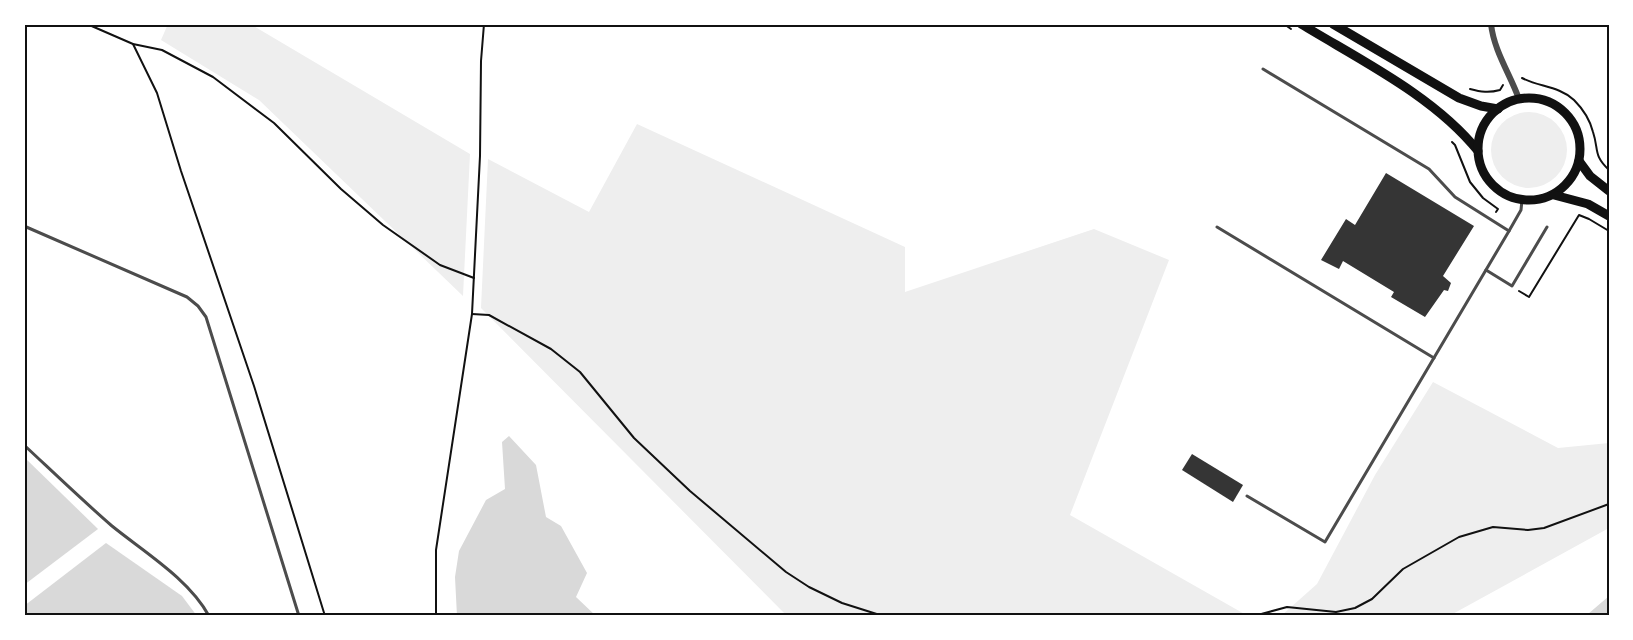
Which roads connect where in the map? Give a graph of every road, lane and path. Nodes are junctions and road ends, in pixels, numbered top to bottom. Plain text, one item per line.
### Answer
1 (87, 24) edge
2 (484, 24) edge
3 (1284, 24) edge
4 (1333, 24) edge
5 (1491, 24) edge
6 (1297, 27) edge
7 (133, 44) junction
8 (1263, 69) dead end
9 (1512, 82) junction
10 (1464, 87) dead end
11 (1519, 99) junction
12 (1498, 109) junction
13 (1448, 137) dead end
14 (1478, 151) junction
15 (1579, 161) junction
16 (1609, 170) edge
17 (1609, 191) edge
18 (1554, 195) junction
19 (1522, 200) junction
20 (1609, 216) edge
21 (1491, 220) junction
22 (24, 226) edge
23 (1217, 227) dead end
24 (1547, 227) dead end
25 (1509, 231) junction
26 (1609, 231) edge
27 (1486, 270) junction
28 (474, 278) junction
29 (1512, 286) junction
30 (472, 314) junction
31 (1434, 358) junction
32 (24, 445) edge
33 (1247, 496) dead end
34 (1609, 504) edge
35 (208, 616) edge
36 (299, 616) edge
37 (325, 616) edge
38 (436, 616) edge
39 (883, 616) edge
40 (1254, 616) edge

1 - 7 path
2 - 28 path
3 - 6 path
4 - 12 main road
5 - 9 street
6 - 14 main road
7 - 28 path
7 - 37 path
8 - 21 lane
9 - 10 path
9 - 11 street
9 - 16 path
11 - 12 main road
11 - 15 main road
12 - 14 main road
13 - 21 path
14 - 19 main road
15 - 17 main road
15 - 18 main road
18 - 19 main road
18 - 20 main road
19 - 25 lane
21 - 25 lane
22 - 36 lane
23 - 31 lane
24 - 29 lane
25 - 27 lane
26 - 29 path
27 - 29 lane
27 - 31 lane
28 - 30 path
30 - 38 path
30 - 39 path
31 - 33 lane
32 - 35 lane
34 - 40 path

